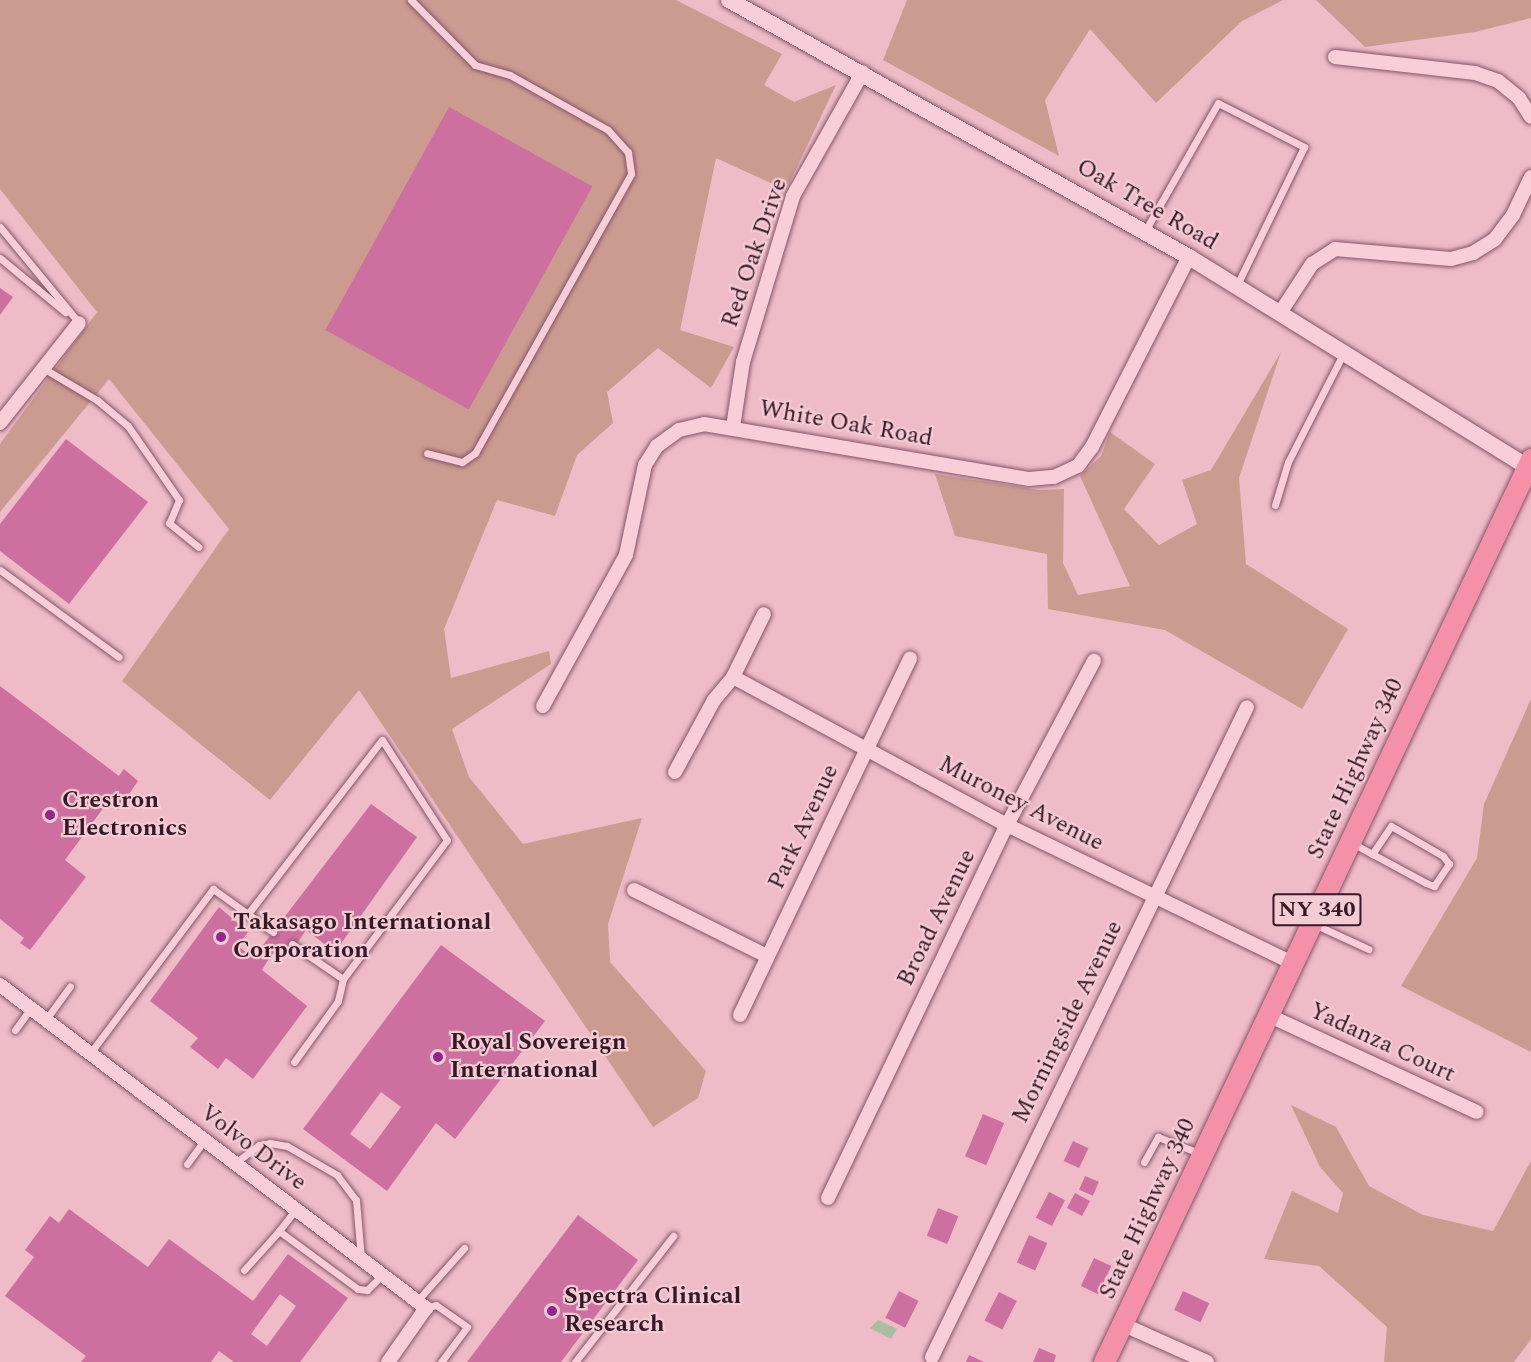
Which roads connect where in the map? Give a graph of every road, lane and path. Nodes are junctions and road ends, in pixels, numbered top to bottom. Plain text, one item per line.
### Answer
1 (411, 0) edge
2 (729, 0) edge
3 (1335, 57) dead end
4 (863, 72) junction
5 (1531, 117) edge
6 (1531, 177) edge
7 (0, 227) edge
8 (1144, 231) junction
9 (1189, 257) junction
10 (0, 258) edge
11 (1237, 285) junction
12 (1280, 313) junction
13 (79, 323) junction
14 (1343, 353) junction
15 (43, 368) junction
16 (1, 420) edge
17 (733, 427) junction
18 (427, 453) dead end
19 (1530, 465) edge
20 (1275, 505) dead end
21 (199, 547) dead end
22 (0, 570) edge
23 (764, 614) dead end
24 (119, 657) dead end
25 (910, 659) dead end
26 (1094, 661) dead end
27 (733, 677) junction
28 (543, 706) dead end
29 (1247, 707) dead end
30 (866, 748) junction
31 (675, 772) dead end
32 (1007, 825) junction
33 (1350, 842) junction
34 (1372, 854) junction
35 (634, 890) dead end
36 (1153, 895) junction
37 (247, 915) junction
38 (1311, 922) junction
39 (273, 932) dead end
40 (292, 945) dead end
41 (1368, 949) dead end
42 (767, 956) junction
43 (1292, 963) junction
44 (343, 979) junction
45 (0, 985) edge
46 (70, 986) dead end
47 (31, 1007) junction
48 (740, 1015) dead end
49 (1268, 1015) junction
50 (47, 1018) junction
51 (15, 1030) dead end
52 (91, 1052) junction
53 (294, 1062) dead end
54 (1477, 1112) dead end
55 (205, 1139) junction
56 (1202, 1155) junction
57 (1144, 1162) dead end
58 (235, 1163) junction
59 (187, 1164) dead end
60 (828, 1198) dead end
61 (296, 1209) junction
62 (279, 1231) junction
63 (673, 1236) dead end
64 (464, 1248) dead end
65 (361, 1258) junction
66 (244, 1270) dead end
67 (382, 1275) junction
68 (422, 1305) junction
69 (1122, 1323) junction
70 (932, 1358) dead end
71 (388, 1362) edge
72 (441, 1362) edge
73 (575, 1362) edge
74 (1104, 1362) edge
75 (1207, 1362) edge

1 - 18 lane
2 - 4 street, Oak Tree Road
3 - 5 street
4 - 8 street, Oak Tree Road
4 - 17 street, Red Oak Drive
6 - 12 street
7 - 13 lane
8 - 9 street, Oak Tree Road
8 - 11 lane
9 - 11 street, Oak Tree Road
9 - 17 street, White Oak Road
10 - 13 lane
11 - 12 street, Oak Tree Road
12 - 14 street, Oak Tree Road
13 - 15 street
14 - 19 street, Oak Tree Road
14 - 20 lane
15 - 16 street
15 - 21 lane
17 - 28 street, White Oak Road
19 - 33 main road, State Highway 340 / NY 340
22 - 24 lane
23 - 27 street
25 - 30 street, Park Avenue
26 - 32 street, Broad Avenue
27 - 30 street, Muroney Avenue
27 - 31 street
29 - 36 street, Morningside Avenue
30 - 32 street, Muroney Avenue
30 - 42 street, Park Avenue
32 - 36 street, Muroney Avenue
32 - 60 street, Broad Avenue
33 - 34 lane
33 - 38 main road, State Highway 340 / NY 340
34 - 34 lane
35 - 42 street
36 - 43 street, Muroney Avenue
36 - 70 street, Morningside Avenue
37 - 39 lane
37 - 44 lane
37 - 52 lane
38 - 41 lane
38 - 43 main road, State Highway 340 / NY 340
40 - 44 lane
42 - 48 street, Park Avenue
43 - 49 main road, State Highway 340 / NY 340
44 - 53 lane
45 - 47 street, Volvo Drive
46 - 50 lane
47 - 50 street, Volvo Drive
47 - 51 lane
49 - 54 street, Yadanza Court
49 - 56 main road, State Highway 340 / NY 340
50 - 52 street, Volvo Drive
52 - 55 street, Volvo Drive
55 - 58 street, Volvo Drive
55 - 59 lane
56 - 57 lane
56 - 69 main road, State Highway 340 / NY 340
58 - 61 street, Volvo Drive
58 - 65 lane
61 - 62 lane
61 - 65 street, Volvo Drive
62 - 66 lane
62 - 67 lane
63 - 73 lane
64 - 68 lane
65 - 67 street, Volvo Drive
67 - 68 street, Volvo Drive
68 - 71 street
68 - 72 lane
69 - 74 main road, State Highway 340 / NY 340
69 - 75 street

